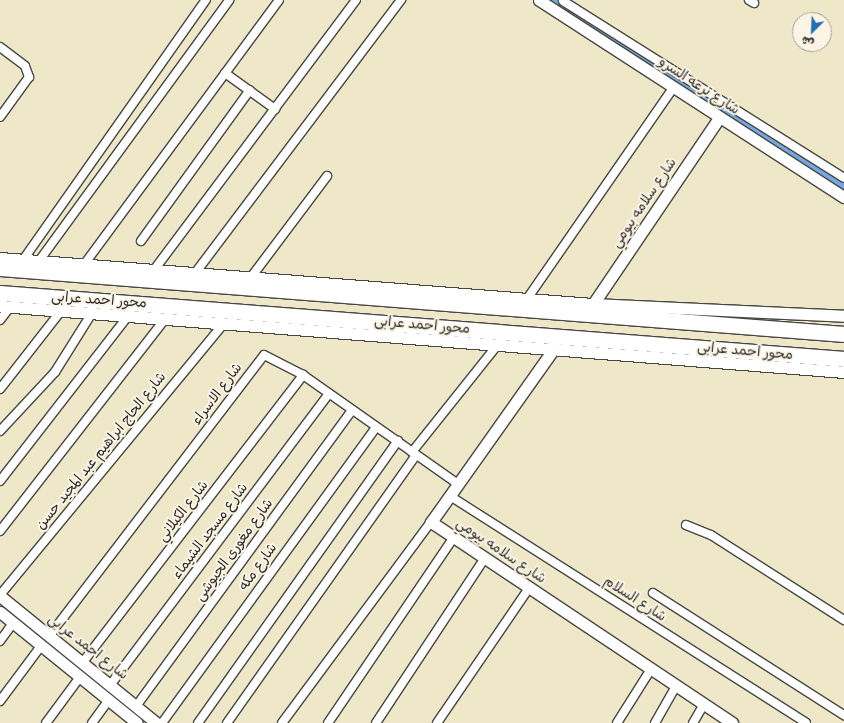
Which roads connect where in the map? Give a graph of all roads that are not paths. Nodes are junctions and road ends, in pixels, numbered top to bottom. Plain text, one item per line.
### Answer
1 (206, 0) edge
2 (229, 0) edge
3 (279, 0) edge
4 (356, 0) edge
5 (401, 0) edge
6 (539, 0) edge
7 (563, 0) edge
8 (555, 11) junction
9 (0, 47) edge
10 (225, 73) junction
11 (674, 87) junction
12 (250, 90) junction
13 (275, 109) junction
14 (0, 117) edge
15 (719, 118) junction
16 (327, 176) dead end
17 (844, 178) edge
18 (844, 197) edge
19 (141, 241) dead end
20 (0, 258) edge
21 (23, 260) junction
22 (39, 262) junction
23 (83, 266) junction
24 (0, 268) edge
25 (154, 270) junction
26 (196, 272) junction
27 (252, 276) junction
28 (0, 293) edge
29 (527, 299) junction
30 (593, 304) junction
31 (5, 306) edge
32 (61, 311) junction
33 (92, 313) junction
34 (128, 316) junction
35 (844, 316) edge
36 (165, 319) junction
37 (0, 320) edge
38 (223, 324) junction
39 (844, 334) edge
40 (499, 342) junction
41 (555, 347) junction
42 (844, 359) edge
43 (844, 372) edge
44 (303, 375) junction
45 (0, 389) edge
46 (329, 394) junction
47 (352, 410) junction
48 (376, 427) junction
49 (0, 431) edge
50 (398, 442) junction
51 (414, 453) junction
52 (0, 480) edge
53 (458, 484) junction
54 (450, 496) junction
55 (431, 522) junction
56 (686, 525) dead end
57 (0, 531) edge
58 (454, 537) junction
59 (485, 558) junction
60 (529, 588) junction
61 (653, 593) dead end
62 (0, 595) edge
63 (0, 612) edge
64 (844, 620) edge
65 (13, 623) junction
66 (50, 636) junction
67 (0, 641) edge
68 (41, 646) junction
69 (83, 662) junction
70 (651, 669) junction
71 (100, 675) junction
72 (80, 677) junction
73 (111, 684) junction
74 (92, 686) junction
75 (676, 686) junction
76 (109, 700) junction
77 (0, 701) edge
78 (704, 704) junction
79 (137, 705) junction
80 (844, 715) edge
81 (46, 723) edge
82 (92, 723) edge
83 (137, 723) edge
84 (156, 723) edge
85 (162, 723) edge
86 (198, 723) edge
87 (227, 723) edge
88 (282, 723) edge
89 (328, 723) edge
90 (376, 723) edge
91 (437, 723) edge
92 (617, 723) edge
93 (655, 723) edge
94 (693, 723) edge
95 (732, 723) edge
96 (806, 723) edge

1 - 21 street
2 - 22 street
3 - 10 street
4 - 13 street
5 - 26 street
6 - 8 street, شارع ترعه السرو
7 - 8 street
7 - 17 street, شارع ترعه السرو
8 - 11 street, شارع ترعه السرو
9 - 14 street
10 - 12 street
10 - 23 street
11 - 15 street, شارع ترعه السرو
11 - 29 street
12 - 13 street
12 - 19 street
13 - 25 street
15 - 18 street, شارع ترعه السرو
15 - 30 street, شارع سلامه بيومي
16 - 27 street
20 - 21 street
21 - 22 street
22 - 23 street
23 - 25 street
24 - 39 highway, محور احمد عرابى
25 - 26 street
26 - 27 street
27 - 29 street
28 - 42 highway, محور احمد عرابى
29 - 30 street
30 - 35 street
31 - 32 street
31 - 37 street
32 - 33 street
32 - 45 street
33 - 34 street
33 - 49 street
34 - 36 street
34 - 52 street
36 - 38 street
36 - 57 street
38 - 40 street
38 - 62 street, شارع الحاج ابراهيم عبد المجيد حسن
40 - 41 street
40 - 51 street
41 - 43 street
41 - 53 street, شارع سلامه بيومي
44 - 46 street, شارع الاسراء
44 - 66 street, شارع الاسراء
44 - 69 street, شارع الكيلاني
46 - 47 street, شارع الاسراء
46 - 73 street, شارع مسجد الشيماء
47 - 48 street, شارع الاسراء
47 - 79 street, شارع مغورى الجيوشى
48 - 50 street, شارع الاسراء
48 - 85 street, شارع مكه
50 - 51 street, شارع الاسراء
50 - 86 street
51 - 53 street, شارع الاسراء
51 - 87 street
53 - 54 street, شارع سلامه بيومي
54 - 55 street, شارع سلامه بيومي
54 - 96 street, شارع السلام
55 - 58 street, شارع سلامه بيومي
55 - 88 street
56 - 64 street
58 - 59 street, شارع سلامه بيومي
58 - 89 street
59 - 60 street, شارع سلامه بيومي
59 - 90 street
60 - 70 street, شارع سلامه بيومي
60 - 91 street
61 - 80 street
62 - 66 street, شارع احمد عرابى
63 - 65 street, شارع احمد عرابى
65 - 67 street
65 - 68 street, شارع احمد عرابى
66 - 69 street, شارع احمد عرابى
68 - 72 street, شارع احمد عرابى
68 - 77 street
69 - 71 street, شارع احمد عرابى
70 - 75 street, شارع سلامه بيومي
70 - 92 street
71 - 73 street, شارع احمد عرابى
71 - 74 street
72 - 74 street, شارع احمد عرابى
72 - 81 street
73 - 79 street, شارع احمد عرابى
74 - 76 street, شارع احمد عرابى
75 - 78 street, شارع سلامه بيومي
75 - 93 street
76 - 82 street
76 - 83 street, شارع احمد عرابى
78 - 94 street
78 - 95 street, شارع سلامه بيومي
79 - 84 street, شارع احمد عرابى

